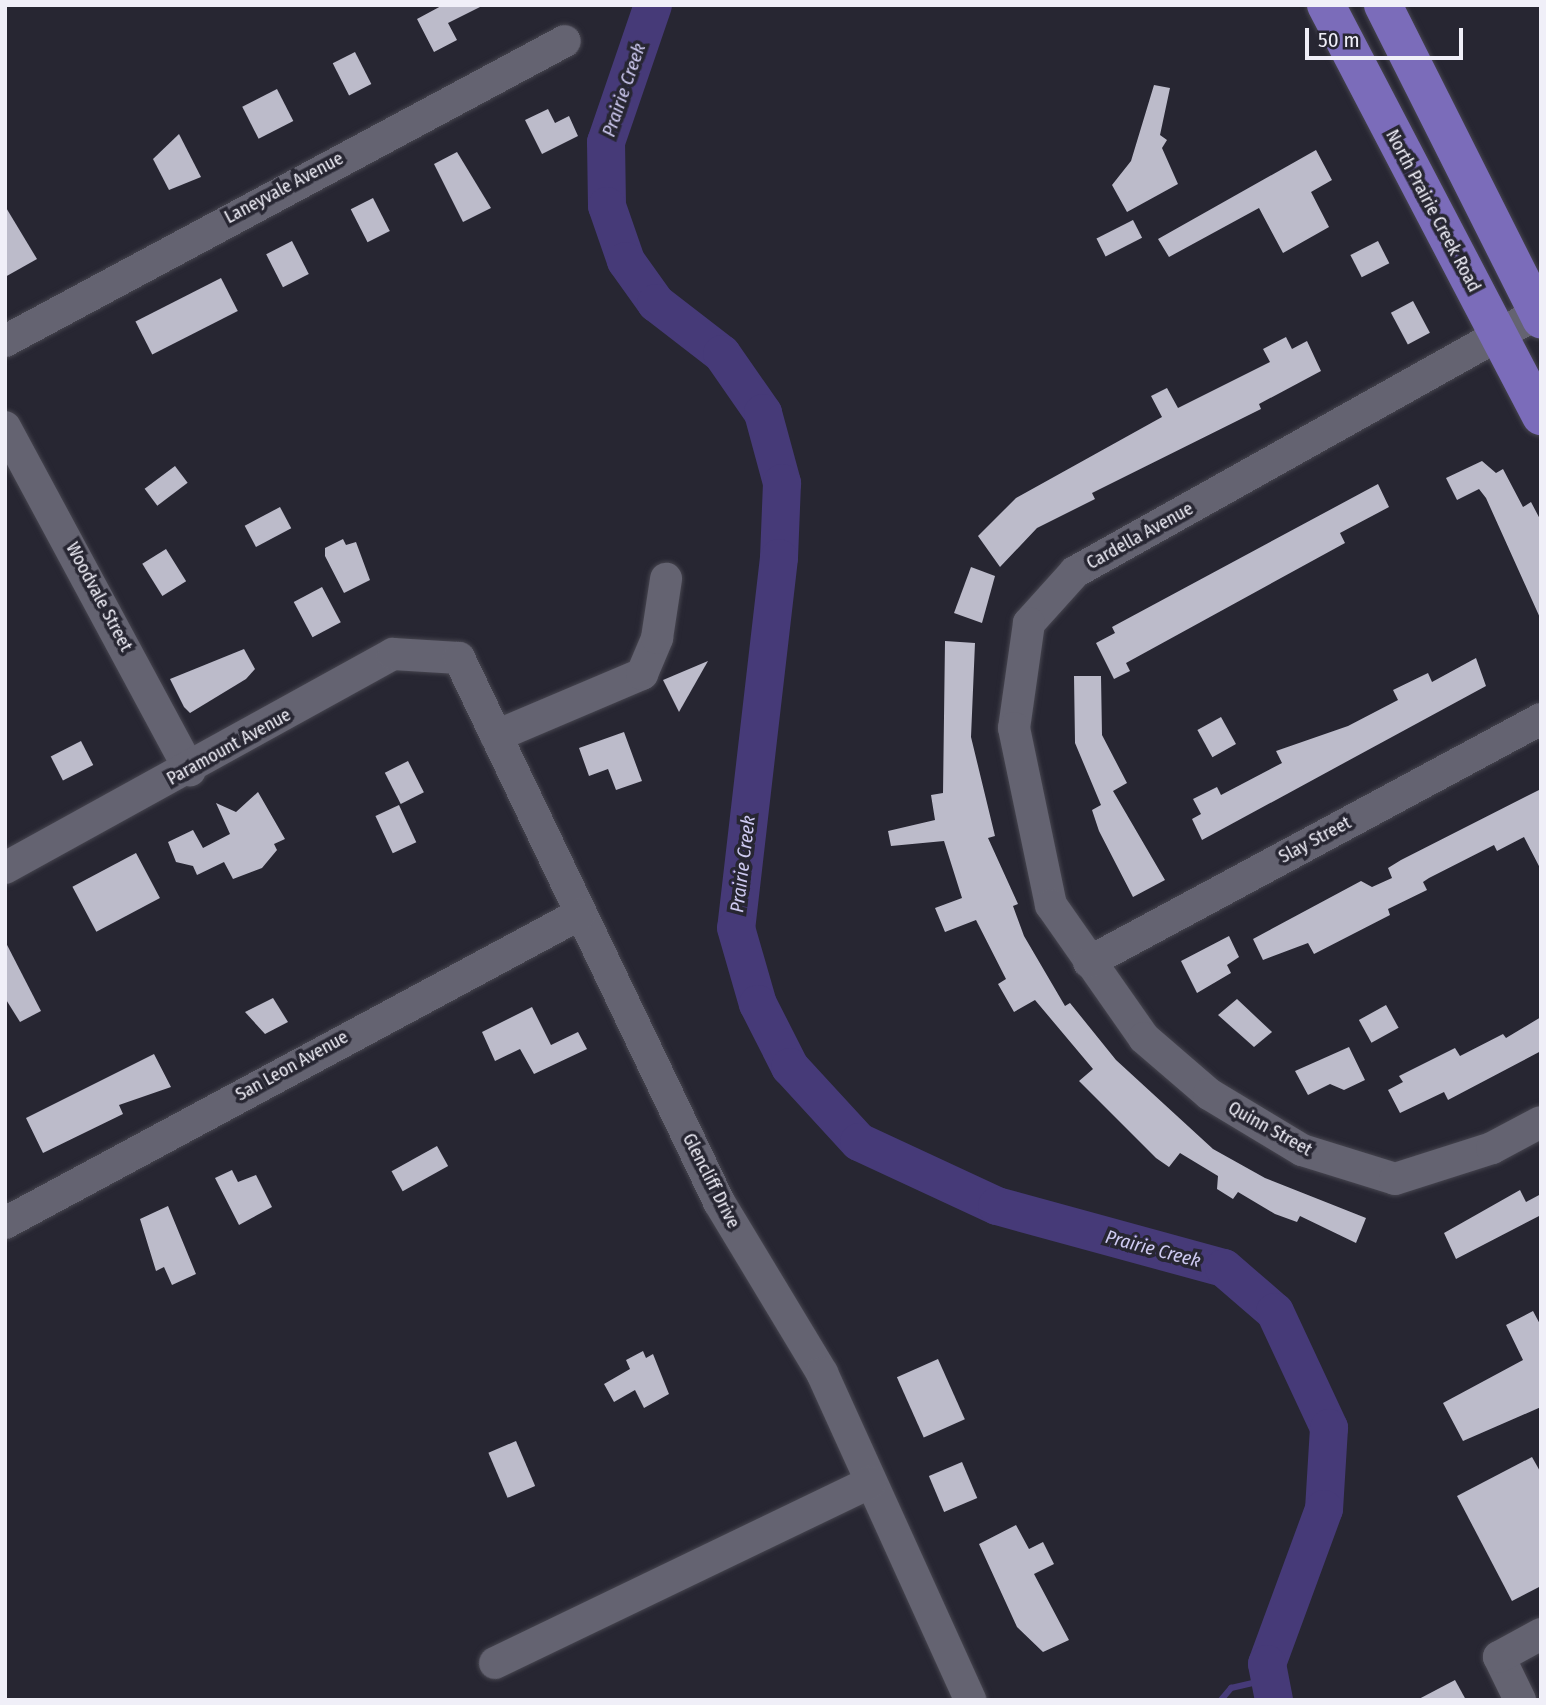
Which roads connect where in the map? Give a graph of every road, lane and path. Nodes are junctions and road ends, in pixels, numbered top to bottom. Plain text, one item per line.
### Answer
1 (1383, 5) edge
2 (1337, 9) edge
3 (565, 41) dead end
4 (1537, 302) edge
5 (1493, 325) junction
6 (5, 341) edge
7 (1541, 416) edge
8 (5, 427) edge
9 (666, 579) dead end
10 (459, 658) joint
11 (1541, 719) edge
12 (496, 736) junction
13 (190, 770) junction
14 (5, 868) edge
15 (580, 914) junction
16 (1089, 962) junction
17 (1541, 1122) edge
18 (5, 1223) edge
19 (871, 1482) junction
20 (1541, 1634) edge
21 (495, 1664) dead end
22 (970, 1700) edge
23 (1520, 1700) edge

1 - 4 main road
2 - 5 main road, North Prairie Creek Road
3 - 6 street, Laneyvale Avenue
4 - 5 street, Cardella Avenue
5 - 7 main road, North Prairie Creek Road
5 - 16 street, Cardella Avenue
8 - 13 street, Woodvale Street
9 - 12 street
10 - 12 street, Glencliff Drive
10 - 13 street, Paramount Avenue
11 - 16 street, Slay Street
12 - 15 street, Glencliff Drive
13 - 14 street, Paramount Avenue
15 - 18 street, San Leon Avenue
15 - 19 street, Glencliff Drive
16 - 17 street, Quinn Street
19 - 21 street
19 - 22 street, Glencliff Drive
20 - 23 street

